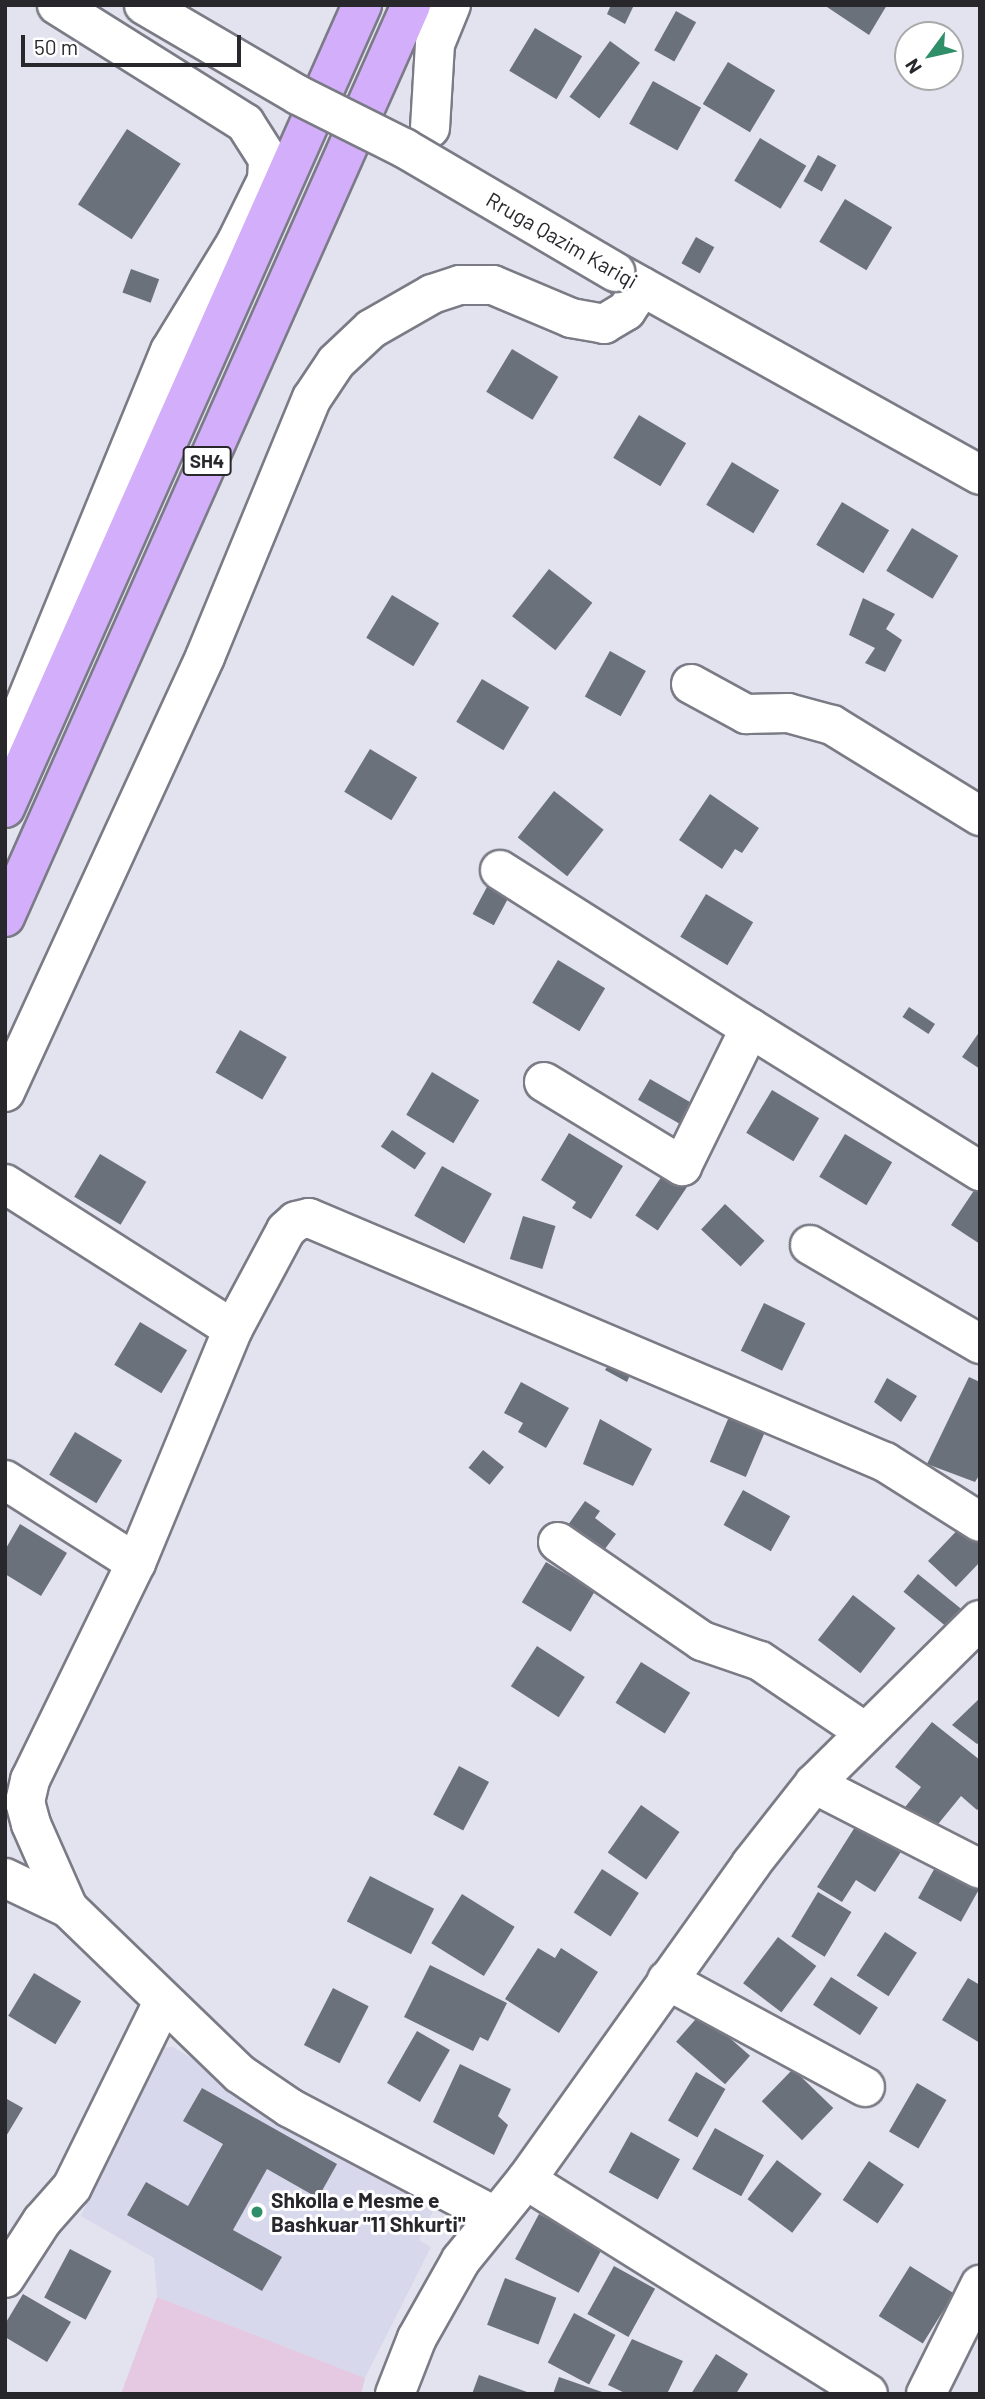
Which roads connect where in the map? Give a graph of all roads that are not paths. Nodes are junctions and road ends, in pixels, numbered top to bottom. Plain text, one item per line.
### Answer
1 (57, 5) edge
2 (144, 5) edge
3 (362, 5) edge
4 (411, 5) edge
5 (451, 5) edge
6 (430, 128) dead end
7 (629, 279) junction
8 (980, 475) edge
9 (691, 684) dead end
10 (5, 753) edge
11 (5, 808) edge
12 (980, 816) edge
13 (500, 870) dead end
14 (5, 917) edge
15 (750, 1028) junction
16 (544, 1082) dead end
17 (5, 1092) edge
18 (980, 1171) edge
19 (5, 1184) edge
20 (810, 1245) dead end
21 (233, 1329) junction
22 (980, 1344) edge
23 (5, 1480) edge
24 (980, 1522) edge
25 (558, 1542) dead end
26 (136, 1563) junction
27 (980, 1620) edge
28 (865, 1732) junction
29 (814, 1784) junction
30 (980, 1869) edge
31 (5, 1878) edge
32 (68, 1909) junction
33 (667, 1980) junction
34 (163, 2002) junction
35 (865, 2087) dead end
36 (526, 2180) junction
37 (495, 2216) junction
38 (5, 2278) edge
39 (980, 2285) edge
40 (395, 2394) edge
41 (868, 2394) edge
42 (926, 2394) edge

1 - 10 street
2 - 7 street, Rruga Qazim Kariqi, bridge
3 - 11 highway, SH4
4 - 14 highway, SH4
5 - 6 street
7 - 8 street, Rruga Qazim Kariqi
7 - 17 street
9 - 12 street
13 - 15 street
15 - 16 street
15 - 18 street
19 - 21 street
20 - 22 street
21 - 24 street
21 - 26 street
23 - 26 street
25 - 28 street
26 - 32 street
27 - 28 street
28 - 29 street
29 - 30 street
29 - 33 street
31 - 32 street
32 - 34 street
33 - 35 street
33 - 36 street
34 - 37 street
34 - 38 street
36 - 37 street
36 - 41 street
37 - 40 street
39 - 42 street

